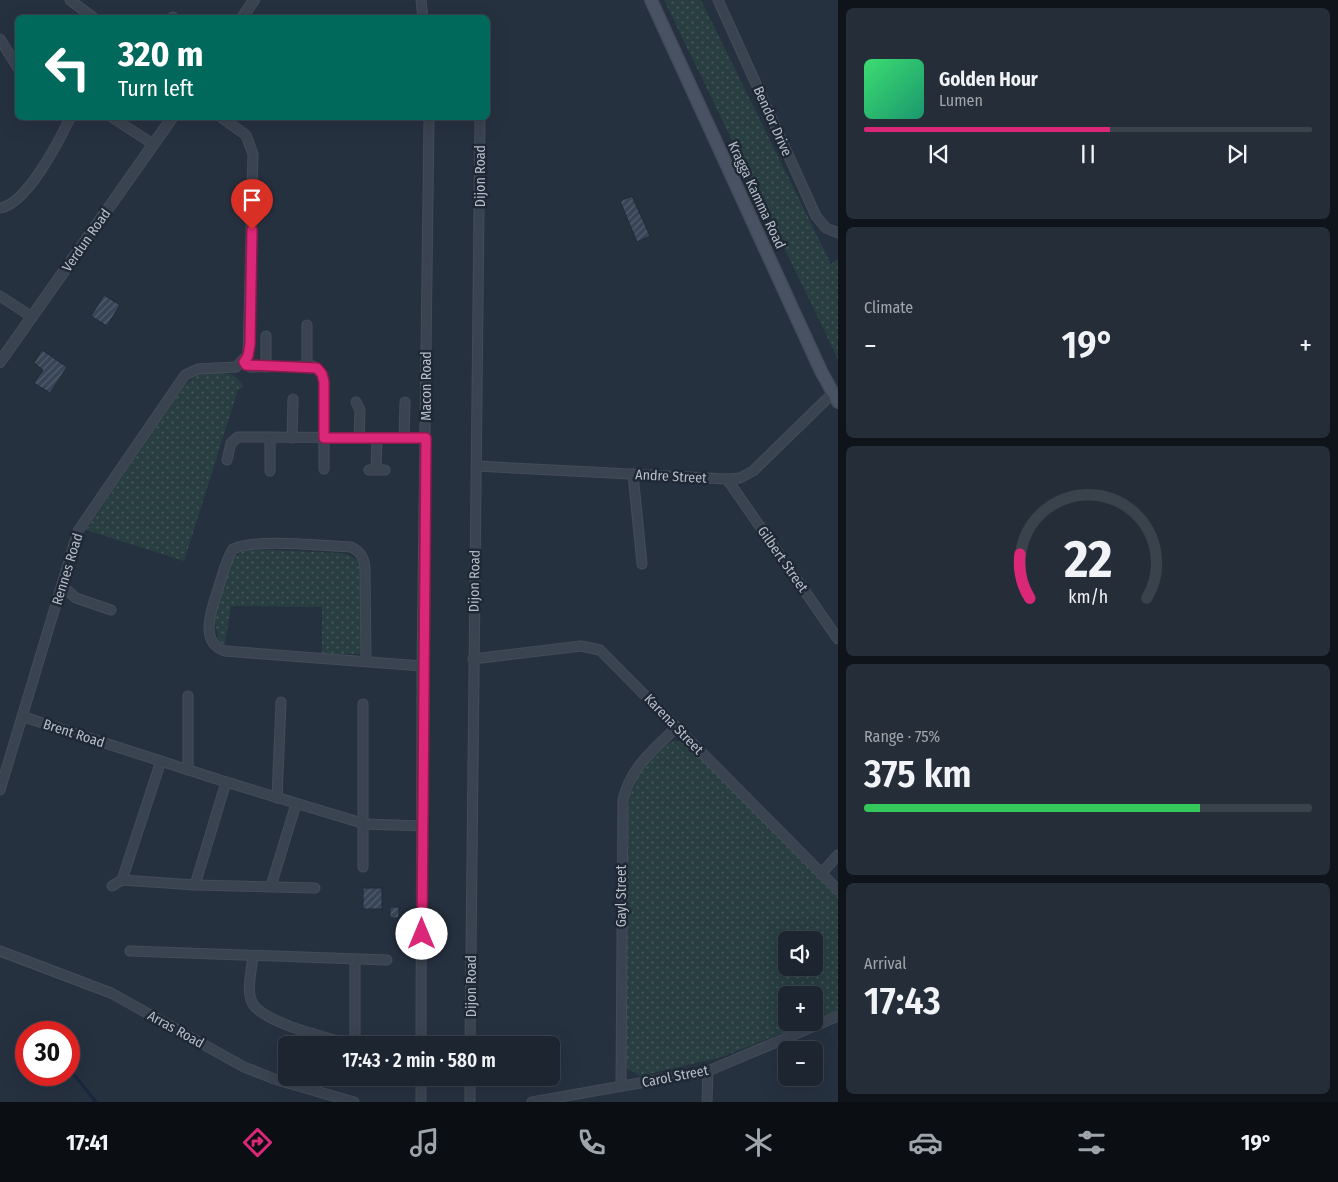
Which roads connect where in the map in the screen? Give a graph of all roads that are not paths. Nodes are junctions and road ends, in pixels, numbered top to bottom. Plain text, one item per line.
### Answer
1 (70, 0) edge
2 (254, 0) edge
3 (421, 0) edge
4 (651, 0) edge
5 (718, 0) edge
6 (90, 15) edge
7 (244, 15) edge
8 (423, 15) edge
9 (0, 39) edge
10 (15, 63) edge
11 (69, 120) edge
12 (116, 120) edge
13 (171, 120) edge
14 (225, 120) edge
15 (429, 120) edge
16 (480, 120) edge
17 (153, 144) junction
18 (0, 208) edge
19 (838, 233) edge
20 (0, 296) edge
21 (32, 317) junction
22 (307, 325) dead end
23 (266, 336) dead end
24 (0, 362) edge
25 (244, 362) junction
26 (307, 366) junction
27 (266, 367) junction
28 (835, 397) edge
29 (293, 398) dead end
30 (356, 402) dead end
31 (405, 402) dead end
32 (270, 437) junction
33 (292, 438) junction
34 (324, 438) junction
35 (359, 438) junction
36 (377, 438) junction
37 (404, 438) junction
38 (426, 438) junction
39 (227, 460) dead end
40 (476, 466) junction
41 (324, 469) dead end
42 (377, 470) dead end
43 (270, 471) dead end
44 (633, 474) junction
45 (727, 480) junction
46 (642, 564) dead end
47 (62, 586) junction
48 (111, 610) dead end
49 (838, 639) edge
50 (473, 660) junction
51 (366, 661) junction
52 (422, 666) junction
53 (188, 696) dead end
54 (281, 702) dead end
55 (363, 704) dead end
56 (24, 716) junction
57 (677, 727) junction
58 (161, 762) junction
59 (188, 770) junction
60 (226, 782) junction
61 (0, 790) edge
62 (278, 798) junction
63 (296, 804) junction
64 (364, 824) junction
65 (422, 826) junction
66 (838, 856) edge
67 (363, 867) dead end
68 (822, 874) junction
69 (122, 880) junction
70 (112, 886) dead end
71 (194, 886) junction
72 (271, 886) junction
73 (315, 888) dead end
74 (838, 890) edge
75 (130, 951) dead end
76 (0, 952) edge
77 (253, 956) junction
78 (355, 959) junction
79 (387, 960) dead end
80 (838, 1016) edge
81 (325, 1036) edge
82 (354, 1036) edge
83 (421, 1036) edge
84 (470, 1036) edge
85 (708, 1071) junction
86 (421, 1086) edge
87 (470, 1086) edge
88 (621, 1086) junction
89 (354, 1102) edge
90 (421, 1102) edge
91 (470, 1102) edge
92 (532, 1102) edge
93 (707, 1102) edge

1 - 6 street
2 - 7 street
3 - 8 street
4 - 28 main road, Kragga Kamma Road
5 - 19 street, Bendor Drive
9 - 10 street
11 - 18 street
12 - 17 street
13 - 17 street, Verdun Road
14 - 25 street
15 - 38 street, Macon Road
16 - 40 street, Dijon Road
17 - 21 street, Verdun Road
20 - 21 street
21 - 24 street, Verdun Road
22 - 26 street
23 - 27 street
25 - 27 street
25 - 47 street, Rennes Road
26 - 27 street
26 - 34 street
28 - 45 street, Andre Street
29 - 33 street
30 - 35 street
31 - 37 street
32 - 33 street
32 - 39 street
32 - 43 street
33 - 34 street
34 - 35 street
34 - 41 street
35 - 36 street
36 - 37 street
36 - 42 street
37 - 38 street
38 - 52 street, Macon Road
40 - 44 street, Andre Street
40 - 50 street, Dijon Road
44 - 45 street, Andre Street
44 - 46 street
45 - 49 street, Gilbert Street
47 - 48 street
47 - 56 street, Rennes Road
50 - 57 street, Karena Street
50 - 84 street, Dijon Road
51 - 51 street
51 - 52 street
52 - 65 street, Macon Road
53 - 59 street
54 - 62 street
55 - 64 street
56 - 58 street, Brent Road
56 - 61 street, Rennes Road
57 - 68 street, Karena Street
57 - 88 street, Gayl Street
58 - 59 street, Brent Road
58 - 69 street
59 - 60 street, Brent Road
60 - 62 street, Brent Road
60 - 71 street
62 - 63 street, Brent Road
63 - 64 street, Brent Road
63 - 72 street
64 - 65 street, Brent Road
64 - 67 street
65 - 83 street, Macon Road
66 - 68 street
68 - 74 street, Karena Street
69 - 70 street
69 - 71 street
71 - 72 street
72 - 73 street
75 - 77 street
76 - 89 street, Arras Road
77 - 78 street
77 - 81 street
78 - 79 street
78 - 82 street
80 - 85 street, Carol Street
85 - 88 street, Carol Street
85 - 93 street
86 - 90 street
87 - 91 street
88 - 92 street, Carol Street

